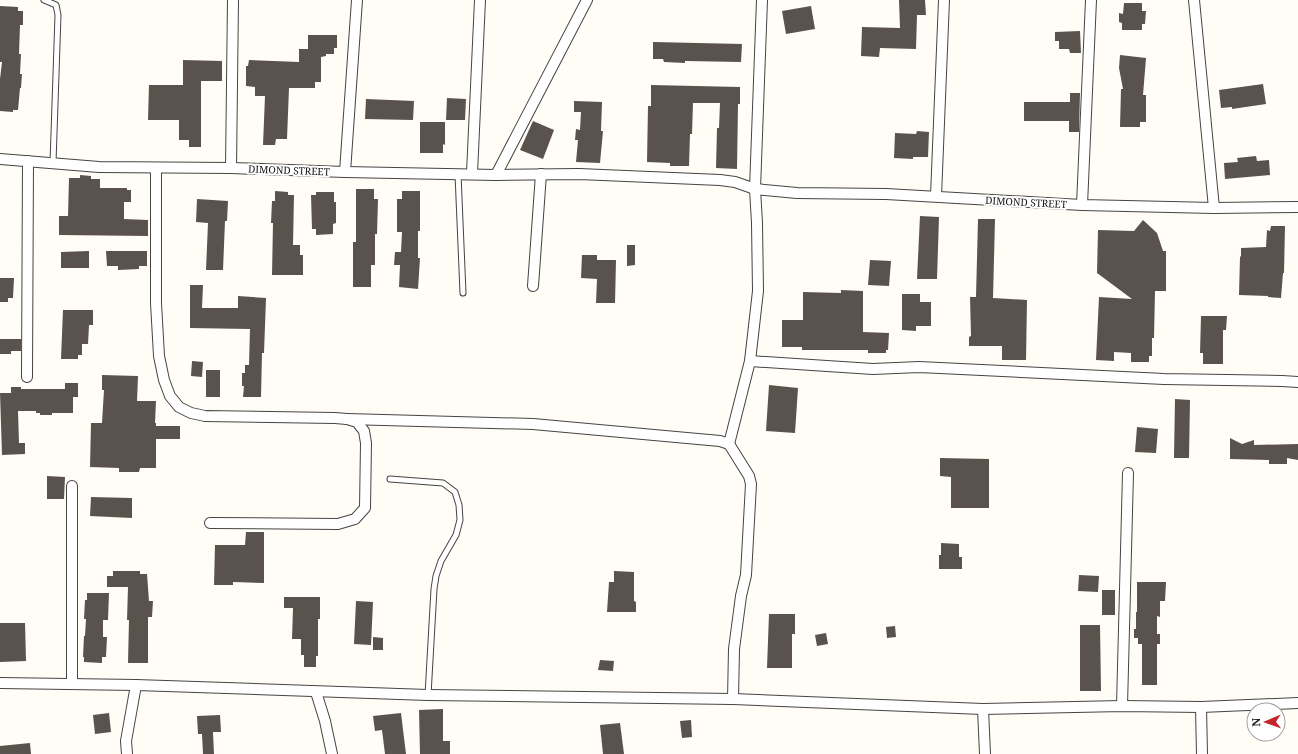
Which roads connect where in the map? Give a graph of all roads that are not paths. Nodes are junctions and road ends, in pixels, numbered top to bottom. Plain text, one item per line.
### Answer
1 (44, 0) edge
2 (233, 0) edge
3 (357, 0) edge
4 (480, 0) edge
5 (587, 0) edge
6 (762, 0) edge
7 (944, 0) edge
8 (1090, 0) edge
9 (1194, 0) edge
10 (0, 160) edge
11 (28, 161) junction
12 (53, 163) junction
13 (156, 168) junction
14 (231, 168) junction
15 (345, 172) junction
16 (458, 173) junction
17 (472, 173) junction
18 (541, 174) junction
19 (496, 175) junction
20 (755, 189) junction
21 (936, 196) junction
22 (1082, 205) junction
23 (1298, 207) edge
24 (1214, 208) junction
25 (533, 286) dead end
26 (462, 293) dead end
27 (750, 361) junction
28 (27, 377) dead end
29 (1298, 382) edge
30 (347, 419) junction
31 (730, 444) junction
32 (1128, 473) dead end
33 (390, 479) dead end
34 (72, 486) dead end
35 (210, 523) dead end
36 (0, 683) edge
37 (72, 684) junction
38 (136, 685) junction
39 (316, 692) junction
40 (428, 695) junction
41 (733, 699) junction
42 (1298, 703) edge
43 (1122, 706) junction
44 (1201, 707) junction
45 (983, 709) junction
46 (127, 754) edge
47 (332, 754) edge
48 (985, 754) edge
49 (1202, 754) edge

1 - 12 lane
2 - 14 street
3 - 15 street
4 - 17 street
5 - 19 street
6 - 20 street
7 - 21 street
8 - 22 street
9 - 24 street
10 - 11 street, DIMOND STREET
11 - 12 street, DIMOND STREET
11 - 28 street
12 - 13 street, DIMOND STREET
13 - 14 street, DIMOND STREET
13 - 30 street
14 - 15 street, DIMOND STREET
15 - 16 street, DIMOND STREET
16 - 17 street, DIMOND STREET
16 - 26 lane
17 - 19 street, DIMOND STREET
18 - 19 street, DIMOND STREET
18 - 20 street, DIMOND STREET
18 - 25 street
20 - 21 street, DIMOND STREET
20 - 27 street
21 - 22 street, DIMOND STREET
22 - 24 street, DIMOND STREET
23 - 24 street, DIMOND STREET
27 - 29 street
27 - 31 street
30 - 31 street
30 - 35 street
31 - 41 street
32 - 43 street
33 - 40 lane
34 - 37 street
36 - 37 street
37 - 38 street
38 - 39 street
38 - 46 street
39 - 40 street
39 - 47 street
40 - 41 street
41 - 45 street
42 - 44 street
43 - 44 street
43 - 45 street
44 - 49 street
45 - 48 street

